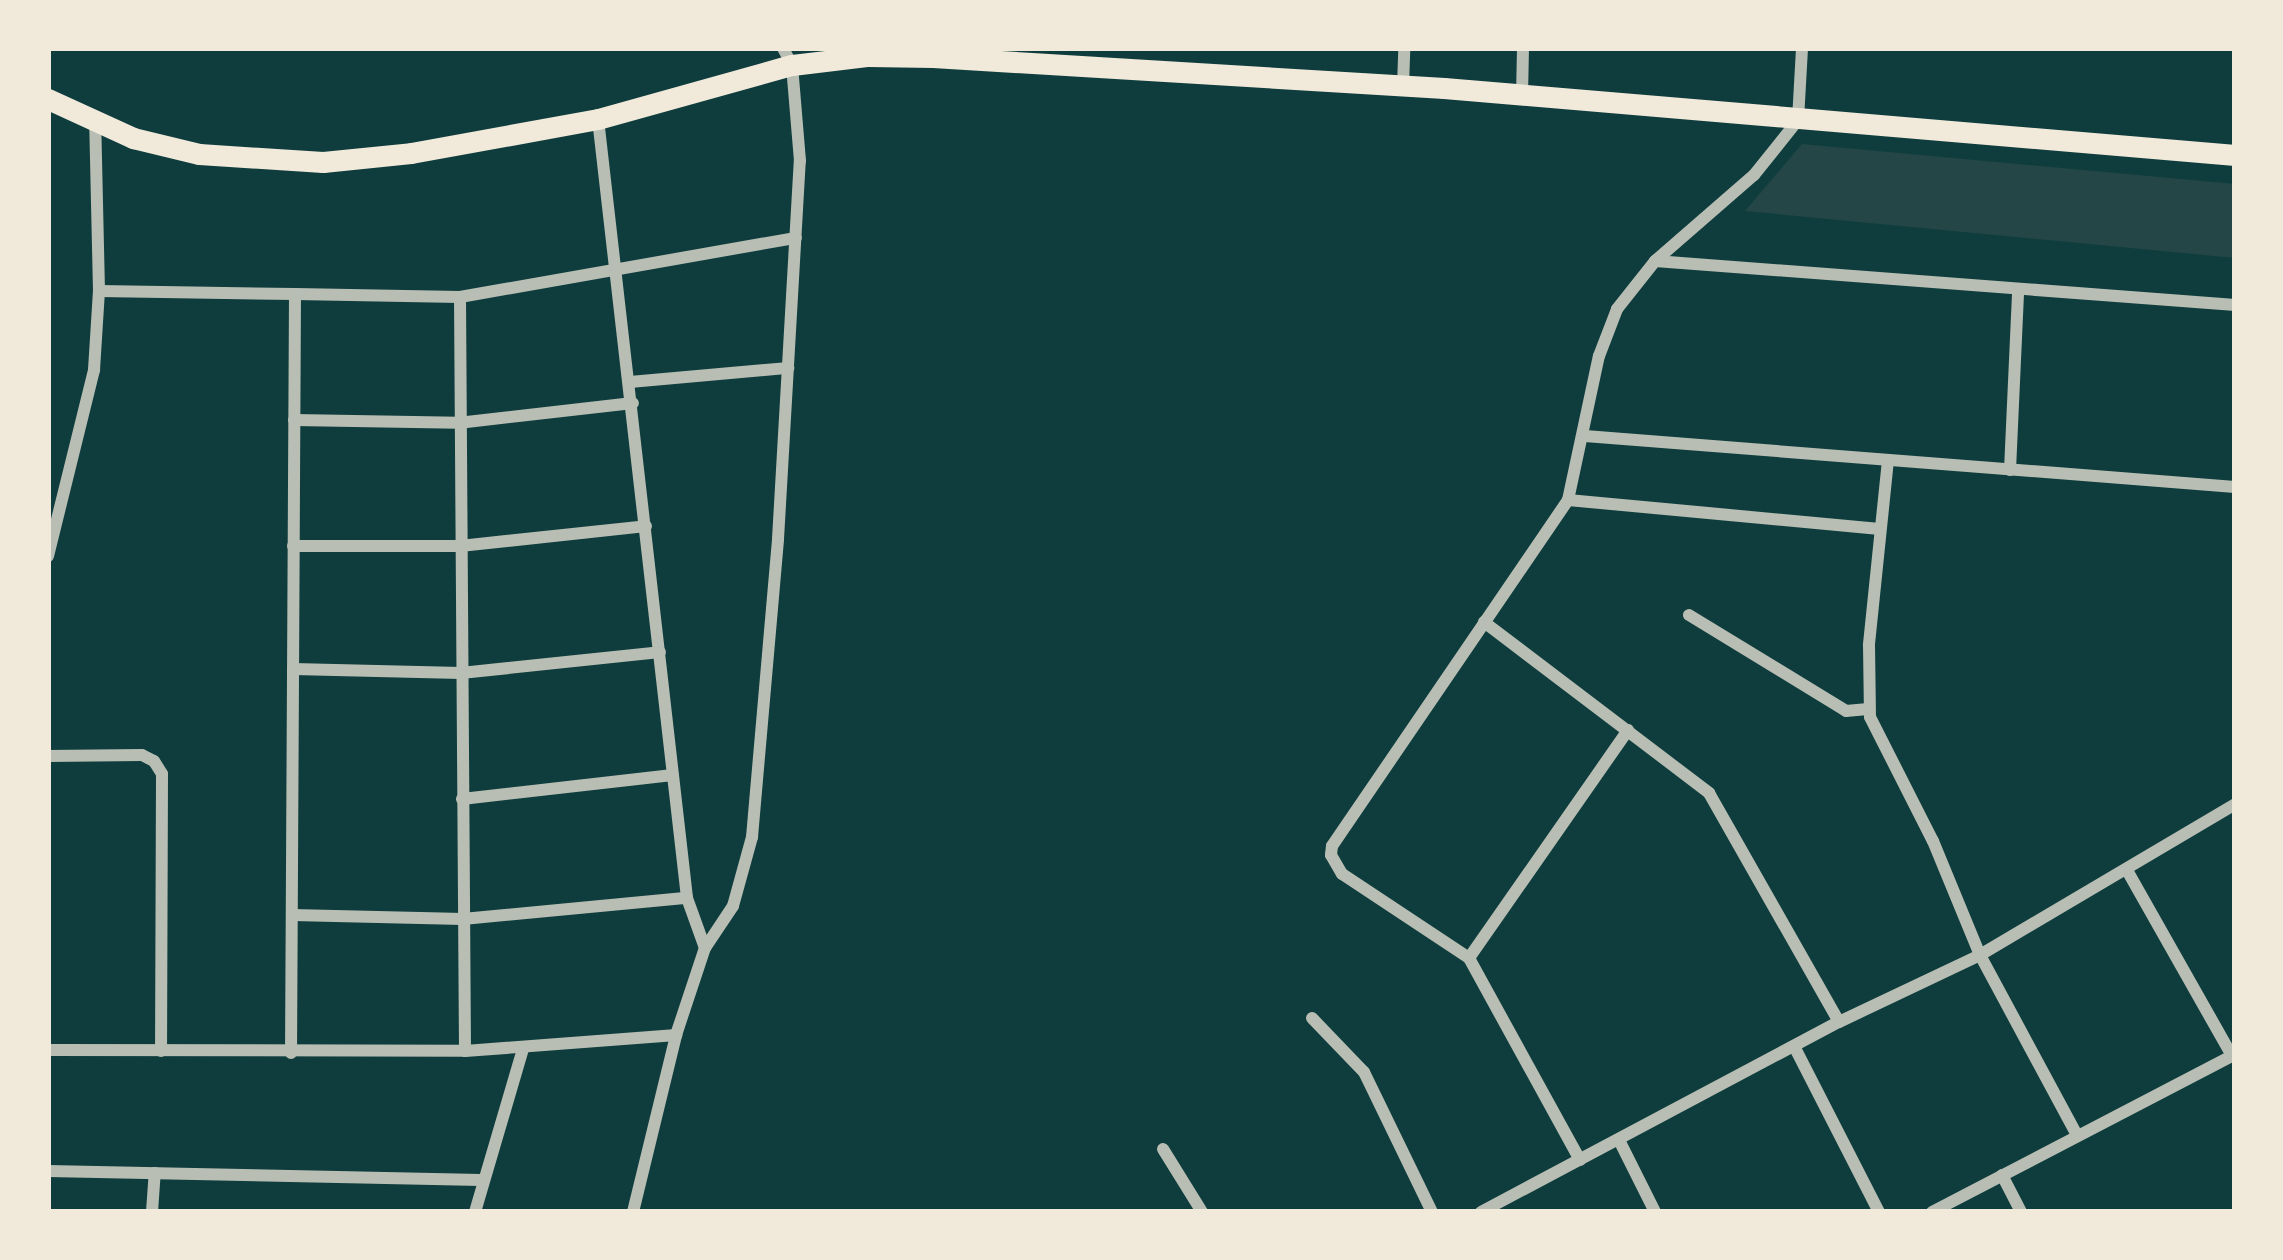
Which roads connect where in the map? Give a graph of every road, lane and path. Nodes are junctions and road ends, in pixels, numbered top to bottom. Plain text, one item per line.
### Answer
1 (1404, 48) edge
2 (1523, 48) edge
3 (1802, 48) edge
4 (1030, 54) edge
5 (788, 57) edge
6 (1150, 59) edge
7 (1402, 86) junction
8 (1522, 96) junction
9 (48, 99) edge
10 (598, 119) junction
11 (1798, 120) junction
12 (95, 121) junction
13 (2235, 155) edge
14 (796, 238) junction
15 (1655, 261) junction
16 (616, 271) junction
17 (99, 291) junction
18 (2018, 292) junction
19 (295, 294) junction
20 (460, 298) junction
21 (2235, 305) edge
22 (788, 368) junction
23 (630, 382) junction
24 (633, 403) junction
25 (294, 420) junction
26 (458, 423) junction
27 (1585, 436) junction
28 (1888, 460) junction
29 (2010, 470) junction
30 (2235, 487) edge
31 (1568, 500) junction
32 (646, 526) junction
33 (1880, 529) junction
34 (293, 546) junction
35 (460, 546) junction
36 (48, 556) edge
37 (1689, 615) dead end
38 (1484, 622) junction
39 (660, 652) junction
40 (292, 669) junction
41 (461, 673) junction
42 (1868, 709) junction
43 (1628, 730) junction
44 (48, 755) edge
45 (674, 775) junction
46 (462, 799) junction
47 (2235, 804) edge
48 (2128, 872) junction
49 (687, 898) junction
50 (292, 915) junction
51 (464, 920) junction
52 (705, 948) junction
53 (1980, 955) junction
54 (1469, 958) junction
55 (1312, 1018) dead end
56 (1839, 1022) junction
57 (676, 1035) junction
58 (1794, 1046) junction
59 (523, 1048) junction
60 (48, 1050) edge
61 (160, 1051) junction
62 (464, 1051) junction
63 (291, 1053) junction
64 (2233, 1055) edge
65 (2077, 1135) junction
66 (1619, 1140) junction
67 (1163, 1149) dead end
68 (1580, 1160) junction
69 (48, 1172) edge
70 (155, 1173) junction
71 (2002, 1175) junction
72 (481, 1180) junction
73 (152, 1212) edge
74 (475, 1212) edge
75 (633, 1212) edge
76 (1202, 1212) edge
77 (1432, 1212) edge
78 (1481, 1212) edge
79 (1655, 1212) edge
80 (1879, 1212) edge
81 (1932, 1212) edge
82 (2020, 1212) edge

1 - 7 street
2 - 8 street
3 - 11 street
4 - 5 main road
4 - 6 main road
5 - 10 main road
5 - 14 street
6 - 7 main road
7 - 8 main road
8 - 11 main road
9 - 12 main road
10 - 12 main road
10 - 16 street
11 - 13 main road
11 - 15 street
12 - 17 street
14 - 16 street
14 - 22 street
15 - 18 street
15 - 27 street
16 - 20 street
16 - 23 street
17 - 19 street
17 - 36 street
18 - 21 street
18 - 29 street
19 - 20 street
19 - 25 street
20 - 26 street
22 - 23 street
22 - 52 street
23 - 24 street
24 - 26 street
24 - 32 street
25 - 26 street
25 - 34 street
26 - 35 street
27 - 28 street
27 - 31 street
28 - 29 street
28 - 33 street
29 - 30 street
31 - 33 street
31 - 38 street
32 - 35 street
32 - 39 street
33 - 42 street
34 - 35 street
34 - 40 street
35 - 41 street
37 - 42 street
38 - 43 street
38 - 54 street
39 - 41 street
39 - 45 street
40 - 41 street
40 - 50 street
41 - 46 street
42 - 53 street
43 - 54 street
43 - 56 street
44 - 61 street
45 - 46 street
45 - 49 street
46 - 51 street
47 - 48 street
48 - 53 street
48 - 64 street
49 - 51 street
49 - 52 street
50 - 51 street
50 - 63 street
51 - 62 street
52 - 57 street
53 - 56 street
53 - 65 street
54 - 68 street
55 - 77 street
56 - 58 street
57 - 59 street
57 - 75 street
58 - 66 street
58 - 80 street
59 - 62 street
59 - 72 street
60 - 61 street
61 - 63 street
62 - 63 street
64 - 65 street
65 - 71 street
66 - 68 street
66 - 79 street
67 - 76 street
68 - 78 street
69 - 70 street
70 - 72 street
70 - 73 street
71 - 81 street
71 - 82 street
72 - 74 street

